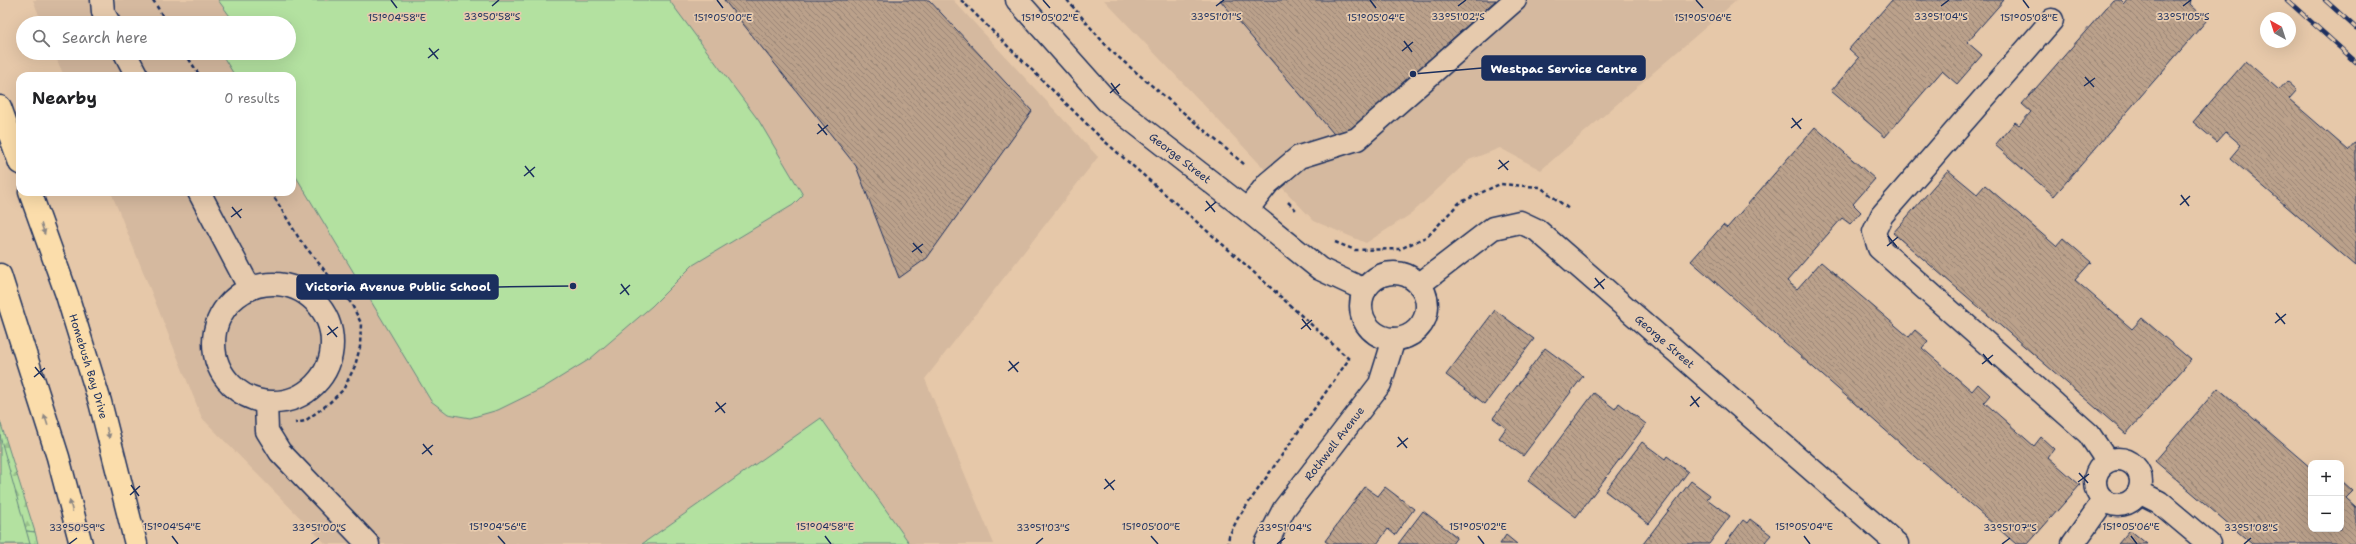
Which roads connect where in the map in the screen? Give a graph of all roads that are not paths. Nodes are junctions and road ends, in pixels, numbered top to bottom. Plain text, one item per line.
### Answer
1 (102, 0) edge
2 (1017, 0) edge
3 (1514, 0) edge
4 (106, 16) edge
5 (2052, 20) dead end
6 (129, 60) edge
7 (136, 72) edge
8 (0, 106) edge
9 (16, 152) edge
10 (31, 196) edge
11 (201, 196) edge
12 (1247, 210) junction
13 (0, 275) edge
14 (1420, 284) junction
15 (250, 289) junction
16 (1365, 290) junction
17 (1394, 339) junction
18 (266, 402) junction
19 (2107, 461) junction
20 (2138, 492) junction
21 (2104, 500) junction
22 (81, 544) edge
23 (136, 544) edge
24 (368, 544) edge
25 (1266, 544) edge
26 (1897, 544) edge
27 (2073, 544) edge
28 (2209, 544) edge

1 - 4 street
2 - 12 street, George Street
3 - 12 street
5 - 19 street
6 - 7 street
8 - 9 highway
10 -> 23 highway, Homebush Bay Drive
11 - 15 street
12 - 16 street, George Street
22 -> 13 highway
14 - 16 street
14 - 17 street
14 - 26 street, George Street
15 - 18 street
15 - 18 street
16 - 17 street
17 - 25 street, Rothwell Avenue
18 - 24 street
19 - 20 street
19 - 21 street
20 - 21 street
20 - 28 street
21 - 27 street

